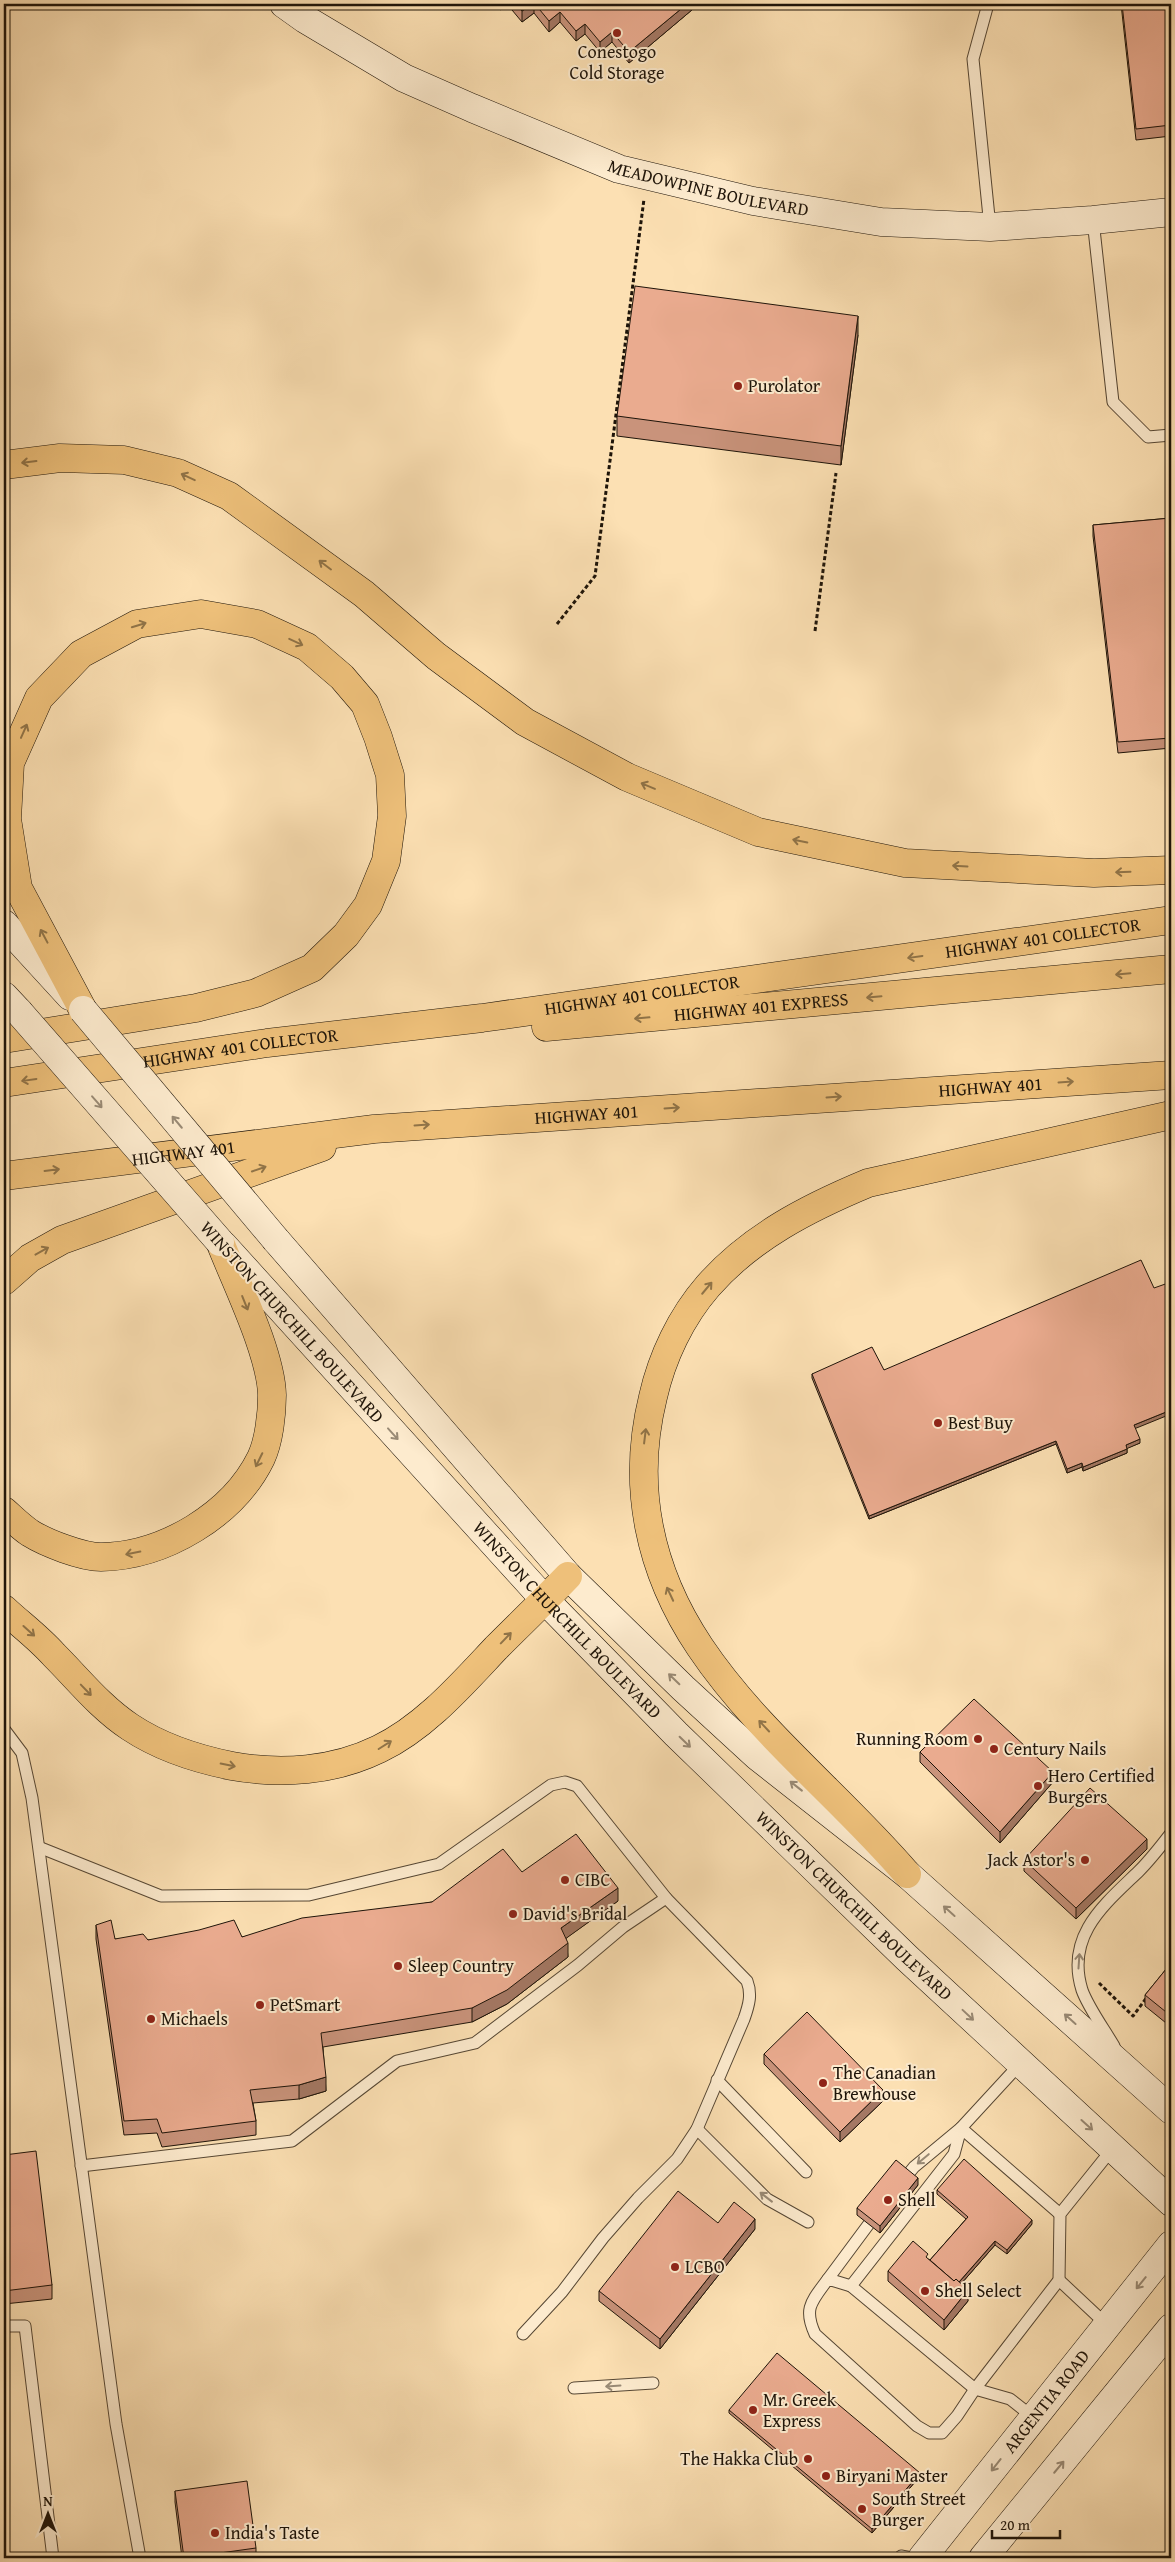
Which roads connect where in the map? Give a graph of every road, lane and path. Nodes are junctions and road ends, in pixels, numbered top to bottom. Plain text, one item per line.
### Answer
1 (284, 4) edge
2 (988, 4) edge
3 (647, 176) junction
4 (1171, 212) edge
5 (1093, 220) junction
6 (990, 227) junction
7 (1171, 435) edge
8 (4, 465) edge
9 (836, 473) edge
10 (557, 624) dead end
11 (815, 632) dead end
12 (1171, 870) edge
13 (1171, 920) edge
14 (4, 924) edge
15 (1171, 969) edge
16 (11, 1004) edge
17 (83, 1010) junction
18 (4, 1039) edge
19 (112, 1068) junction
20 (1171, 1075) edge
21 (4, 1083) edge
22 (1171, 1115) edge
23 (374, 1129) junction
24 (4, 1176) edge
25 (220, 1242) junction
26 (4, 1281) edge
27 (4, 1511) edge
28 (568, 1576) junction
29 (545, 1600) junction
30 (4, 1609) edge
31 (4, 1729) edge
32 (1171, 1833) edge
33 (41, 1848) junction
34 (907, 1874) junction
35 (666, 1898) junction
36 (1092, 1976) dead end
37 (1148, 1996) edge
38 (1020, 2064) junction
39 (1126, 2068) junction
40 (717, 2080) junction
41 (1171, 2110) edge
42 (961, 2128) junction
43 (697, 2129) junction
44 (1113, 2148) junction
45 (81, 2166) junction
46 (806, 2172) dead end
47 (896, 2189) edge
48 (1171, 2202) edge
49 (884, 2204) edge
50 (1060, 2214) junction
51 (808, 2222) dead end
52 (1171, 2245) edge
53 (828, 2279) junction
54 (1059, 2280) junction
55 (851, 2286) junction
56 (1107, 2325) junction
57 (4, 2326) edge
58 (1171, 2328) edge
59 (523, 2334) dead end
60 (653, 2383) dead end
61 (574, 2388) dead end
62 (975, 2389) junction
63 (1033, 2417) junction
64 (53, 2558) edge
65 (140, 2558) edge
66 (899, 2558) edge
67 (912, 2558) edge
68 (922, 2558) edge
69 (984, 2558) edge

1 - 3 main road, MEADOWPINE BOULEVARD
2 - 6 lane
3 - 6 main road, MEADOWPINE BOULEVARD
3 - 10 path
4 - 5 main road, MEADOWPINE BOULEVARD
5 - 6 main road, MEADOWPINE BOULEVARD
5 - 7 lane
12 -> 8 highway
9 - 11 path
13 -> 19 highway, HIGHWAY 401 COLLECTOR
14 - 17 main road, WINSTON CHURCHILL BOULEVARD
15 -> 19 highway, HIGHWAY 401 EXPRESS
16 -> 25 main road, WINSTON CHURCHILL BOULEVARD, bridge
17 -> 18 highway
28 -> 17 main road, WINSTON CHURCHILL BOULEVARD, bridge
19 -> 21 highway
23 -> 20 highway, HIGHWAY 401
34 -> 22 highway
24 -> 23 highway, HIGHWAY 401
26 -> 23 highway
25 -> 27 highway
25 -> 29 main road, WINSTON CHURCHILL BOULEVARD
28 - 29 highway
34 -> 28 main road, WINSTON CHURCHILL BOULEVARD
30 -> 29 highway
29 -> 38 main road, WINSTON CHURCHILL BOULEVARD
31 - 33 lane
39 -> 32 lane
33 - 35 lane
33 - 45 lane
39 -> 34 main road, WINSTON CHURCHILL BOULEVARD
35 - 40 lane
35 - 45 lane
36 - 37 path
38 - 42 lane
38 -> 44 main road, WINSTON CHURCHILL BOULEVARD
39 - 41 main road, WINSTON CHURCHILL BOULEVARD
40 - 43 lane
40 - 46 lane
42 -> 47 lane
42 - 50 lane
42 - 55 lane
51 -> 43 lane
43 - 59 lane
44 - 48 main road, WINSTON CHURCHILL BOULEVARD
44 - 50 lane
45 - 65 lane
49 - 53 lane
50 - 54 lane
52 -> 56 main road, ARGENTIA ROAD
53 - 55 lane
53 - 62 lane
54 - 56 lane
54 - 62 lane
55 - 62 lane
56 - 63 main road, ARGENTIA ROAD
57 - 64 lane
69 -> 58 main road
60 -> 61 lane
62 - 63 lane
63 -> 68 main road, ARGENTIA ROAD
66 - 67 lane

